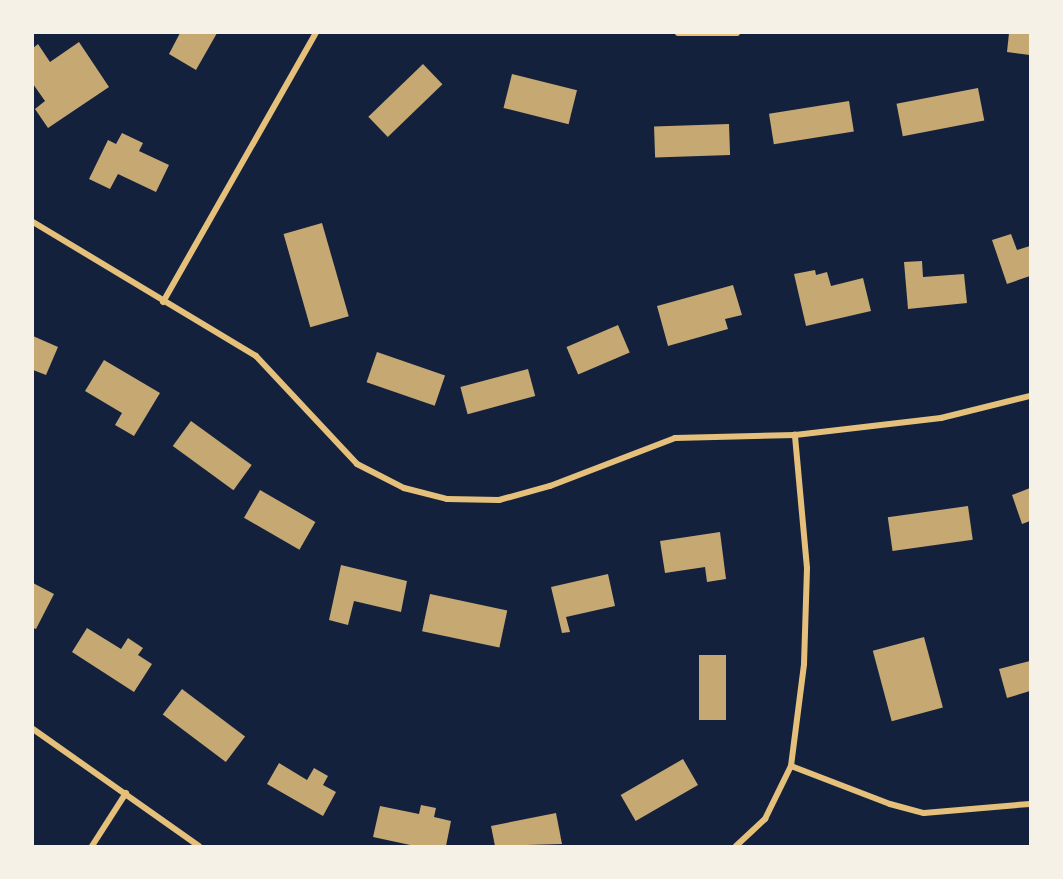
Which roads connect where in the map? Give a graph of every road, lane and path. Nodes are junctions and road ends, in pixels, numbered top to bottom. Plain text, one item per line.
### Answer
1 (316, 33) edge
2 (678, 33) edge
3 (737, 33) edge
4 (33, 222) edge
5 (163, 302) junction
6 (1030, 396) edge
7 (795, 435) junction
8 (33, 729) edge
9 (790, 766) junction
10 (126, 793) junction
11 (1030, 804) edge
12 (92, 846) edge
13 (199, 846) edge
14 (736, 846) edge

1 - 5 street
2 - 3 street
4 - 5 street
5 - 7 street
6 - 7 street
7 - 9 street
8 - 10 street
9 - 11 street
9 - 14 street
10 - 12 street
10 - 13 street

